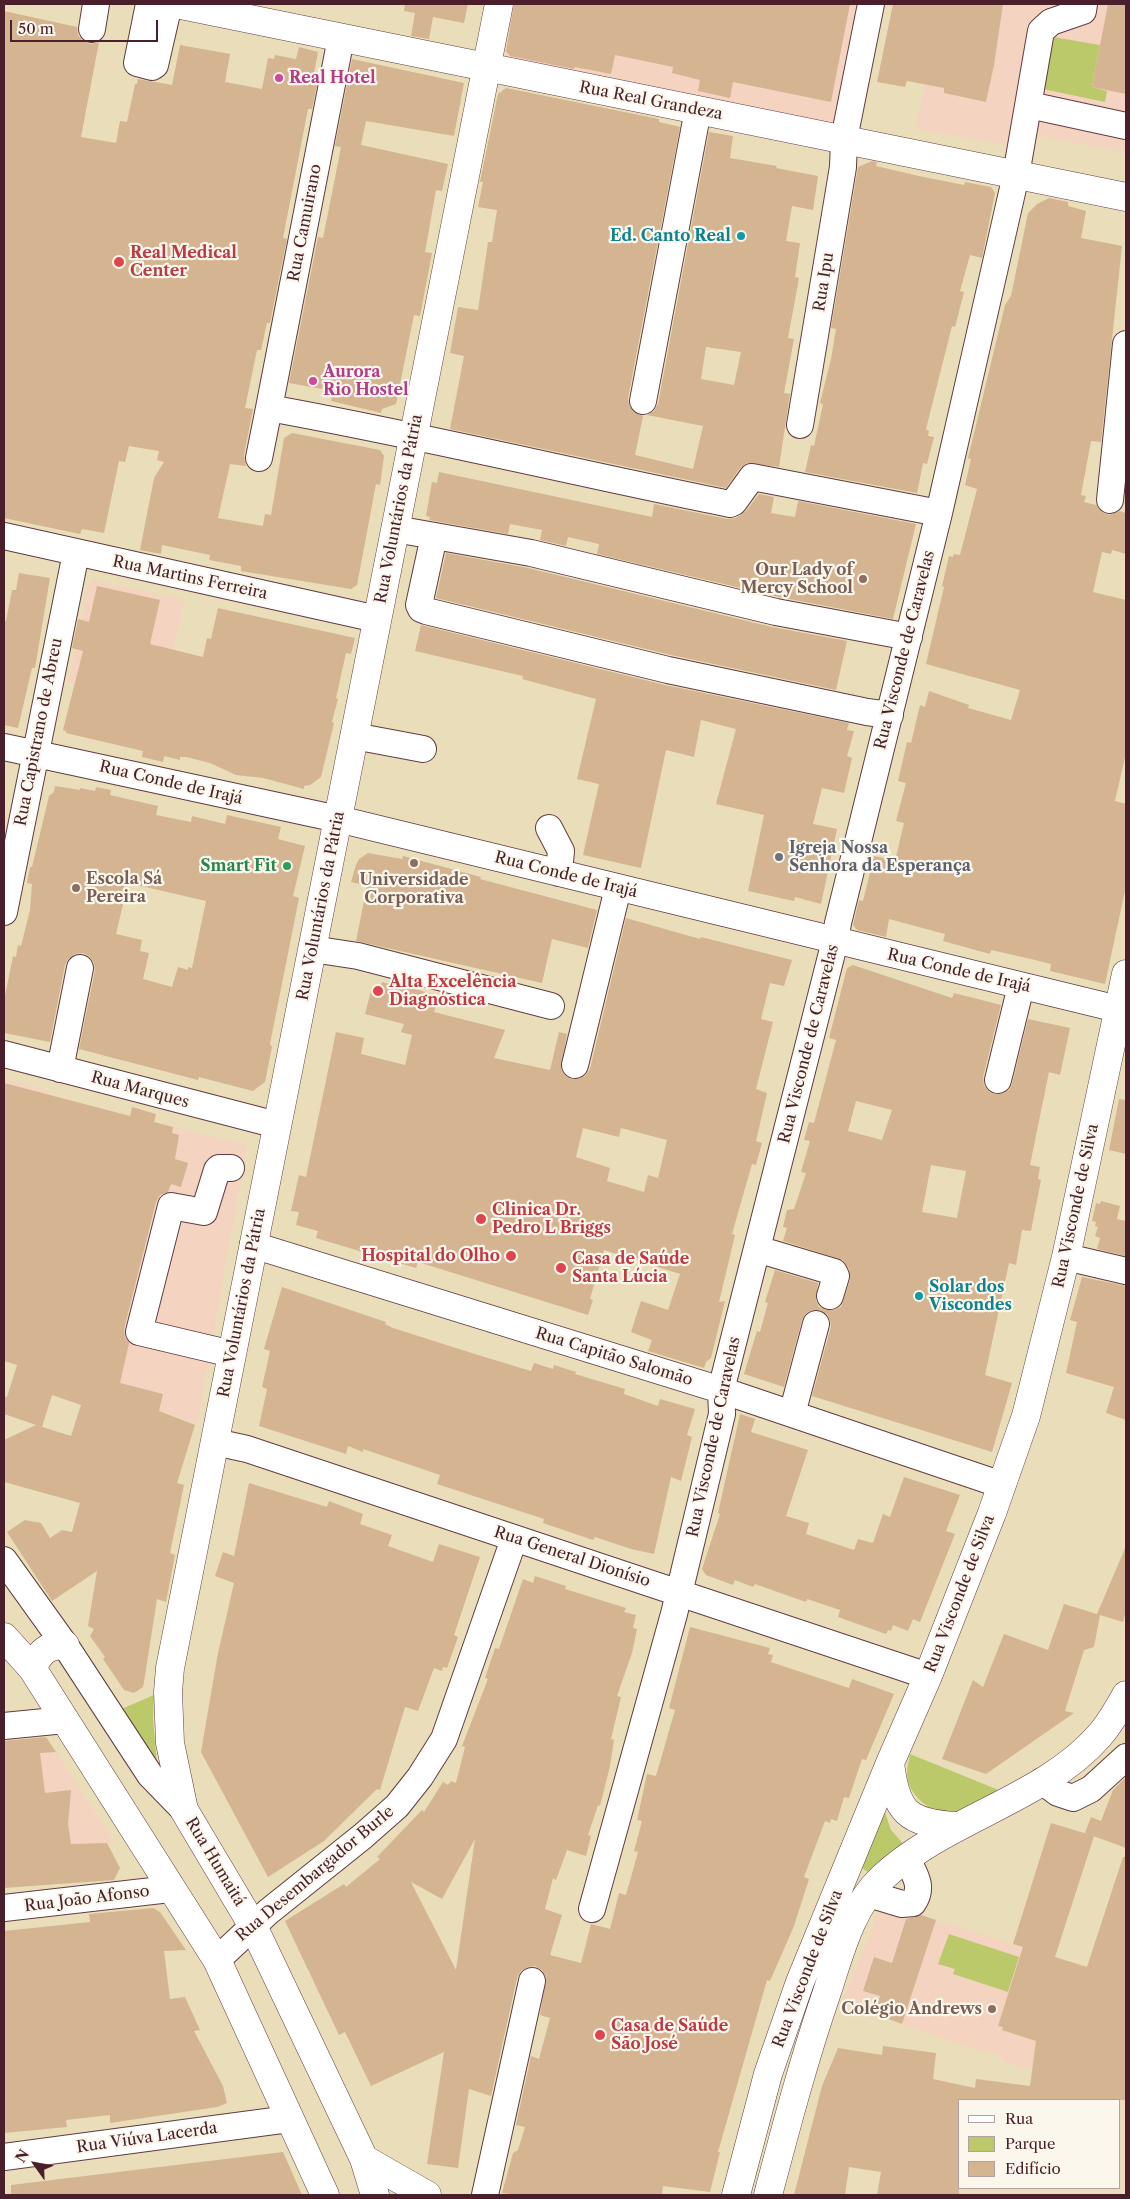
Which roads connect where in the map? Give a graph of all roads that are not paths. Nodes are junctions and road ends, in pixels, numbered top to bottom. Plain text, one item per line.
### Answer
1 (96, 4) edge
2 (150, 4) edge
3 (169, 4) edge
4 (176, 4) edge
5 (499, 4) edge
6 (871, 4) edge
7 (1084, 4) edge
8 (92, 29) dead end
9 (341, 38) junction
10 (485, 68) junction
11 (1029, 105) junction
12 (698, 110) junction
13 (1126, 126) edge
14 (844, 139) junction
15 (1016, 175) junction
16 (1126, 197) edge
17 (1126, 344) edge
18 (643, 401) dead end
19 (269, 408) junction
20 (800, 425) dead end
21 (413, 435) junction
22 (259, 458) dead end
23 (1110, 500) dead end
24 (939, 513) junction
25 (395, 529) junction
26 (4, 536) edge
27 (434, 536) junction
28 (76, 553) junction
29 (377, 619) junction
30 (908, 637) junction
31 (582, 662) dead end
32 (888, 722) junction
33 (353, 742) junction
34 (4, 747) edge
35 (36, 754) junction
36 (422, 755) dead end
37 (338, 819) junction
38 (549, 828) dead end
39 (559, 873) junction
40 (618, 888) junction
41 (4, 912) edge
42 (835, 941) junction
43 (312, 949) junction
44 (80, 968) dead end
45 (1126, 974) edge
46 (1021, 986) junction
47 (551, 1006) dead end
48 (1123, 1010) edge
49 (4, 1054) edge
50 (575, 1065) dead end
51 (60, 1069) junction
52 (998, 1080) dead end
53 (277, 1125) junction
54 (246, 1172) junction
55 (253, 1245) junction
56 (757, 1249) junction
57 (1066, 1257) junction
58 (1126, 1271) edge
59 (830, 1296) dead end
60 (816, 1324) dead end
61 (232, 1354) junction
62 (721, 1390) junction
63 (792, 1414) junction
64 (215, 1442) junction
65 (1002, 1485) junction
66 (514, 1539) junction
67 (4, 1560) edge
68 (679, 1591) junction
69 (4, 1637) edge
70 (65, 1645) junction
71 (32, 1668) junction
72 (928, 1676) junction
73 (1126, 1695) edge
74 (65, 1720) junction
75 (4, 1726) edge
76 (1126, 1757) edge
77 (890, 1763) junction
78 (1042, 1781) junction
79 (184, 1810) junction
80 (956, 1826) junction
81 (907, 1859) junction
82 (876, 1886) junction
83 (170, 1889) junction
84 (4, 1908) edge
85 (592, 1909) dead end
86 (252, 1926) junction
87 (217, 1960) junction
88 (532, 1981) dead end
89 (289, 2119) junction
90 (486, 2150) junction
91 (4, 2157) edge
92 (364, 2159) junction
93 (325, 2195) edge
94 (375, 2195) edge
95 (427, 2195) edge
96 (469, 2195) edge
97 (485, 2195) edge
98 (736, 2195) edge
99 (768, 2195) edge

1 - 8 street
2 - 3 street
4 - 9 main road, Rua Real Grandeza
5 - 10 main road, Rua Voluntários da Pátria
6 - 14 street, Rua Ipu
7 - 11 street, Rua Visconde de Caravelas
9 - 10 main road, Rua Real Grandeza
9 - 19 street, Rua Camuirano
10 - 12 main road, Rua Real Grandeza
10 - 21 main road, Rua Voluntários da Pátria
11 - 13 street
11 - 15 street, Rua Visconde de Caravelas
12 - 14 main road, Rua Real Grandeza
12 - 18 street
14 - 15 main road, Rua Real Grandeza
14 - 20 street, Rua Ipu
15 - 16 main road, Rua Real Grandeza
15 - 24 street, Rua Visconde de Caravelas
17 - 23 street
19 - 21 street
19 - 22 street, Rua Camuirano
21 - 24 street
21 - 25 main road, Rua Voluntários da Pátria
24 - 30 street, Rua Visconde de Caravelas
25 - 27 street
25 - 29 main road, Rua Voluntários da Pátria
26 - 28 street, Rua Martins Ferreira
27 - 30 street
27 - 32 street
28 - 29 street, Rua Martins Ferreira
28 - 35 street, Rua Capistrano de Abreu
29 - 33 main road, Rua Voluntários da Pátria
30 - 32 street, Rua Visconde de Caravelas
31 - 32 street
32 - 42 street, Rua Visconde de Caravelas
33 - 36 street
33 - 37 main road, Rua Voluntários da Pátria
34 - 35 street, Rua Conde de Irajá
35 - 37 street, Rua Conde de Irajá
35 - 41 street, Rua Capistrano de Abreu
37 - 39 street, Rua Conde de Irajá
37 - 43 main road, Rua Voluntários da Pátria
38 - 39 street
39 - 40 street, Rua Conde de Irajá
40 - 42 street, Rua Conde de Irajá
40 - 50 street
42 - 46 street, Rua Conde de Irajá
42 - 56 street, Rua Visconde de Caravelas
43 - 47 street
43 - 53 main road, Rua Voluntários da Pátria
44 - 51 street
45 - 48 main road, Rua Visconde de Silva
46 - 48 street, Rua Conde de Irajá
46 - 52 street
48 - 57 main road, Rua Visconde de Silva
49 - 51 street, Rua Marques
51 - 53 street, Rua Marques
53 - 54 main road, Rua Voluntários da Pátria
54 - 55 main road, Rua Voluntários da Pátria
54 - 61 street
55 - 61 main road, Rua Voluntários da Pátria
55 - 62 street, Rua Capitão Salomão
56 - 59 street
56 - 62 street, Rua Visconde de Caravelas
57 - 58 street
57 - 65 main road, Rua Visconde de Silva
60 - 63 street
61 - 64 main road, Rua Voluntários da Pátria
62 - 63 street, Rua Capitão Salomão
62 - 68 street, Rua Visconde de Caravelas
63 - 65 street, Rua Capitão Salomão
64 - 66 street, Rua General Dionísio
64 - 79 main road, Rua Voluntários da Pátria
65 - 72 main road, Rua Visconde de Silva
66 - 68 street, Rua General Dionísio
66 - 86 street, Rua Desembargador Burle
67 - 70 street, Rua Humaitá
68 - 72 street, Rua General Dionísio
68 - 85 street, Rua Visconde de Caravelas
69 - 71 main road
70 - 71 main road
70 - 79 street, Rua Humaitá
71 - 74 main road
72 - 77 main road, Rua Visconde de Silva
73 - 78 main road
74 - 75 street
74 - 83 main road
76 - 78 street
77 - 80 main road
77 - 98 main road, Rua Visconde de Silva
78 - 80 main road
79 - 86 main road, Rua Humaitá
80 - 81 main road
81 - 82 main road
81 - 82 street
82 - 99 main road, Rua Visconde de Silva
83 - 84 street, Rua João Afonso
83 - 87 main road
86 - 87 street, Rua Desembargador Burle
86 - 92 main road, Rua Humaitá
87 - 89 main road
88 - 90 street
89 - 91 street, Rua Viúva Lacerda
89 - 93 main road
90 - 96 street
90 - 97 street
92 - 94 main road, Rua Humaitá
92 - 95 main road

